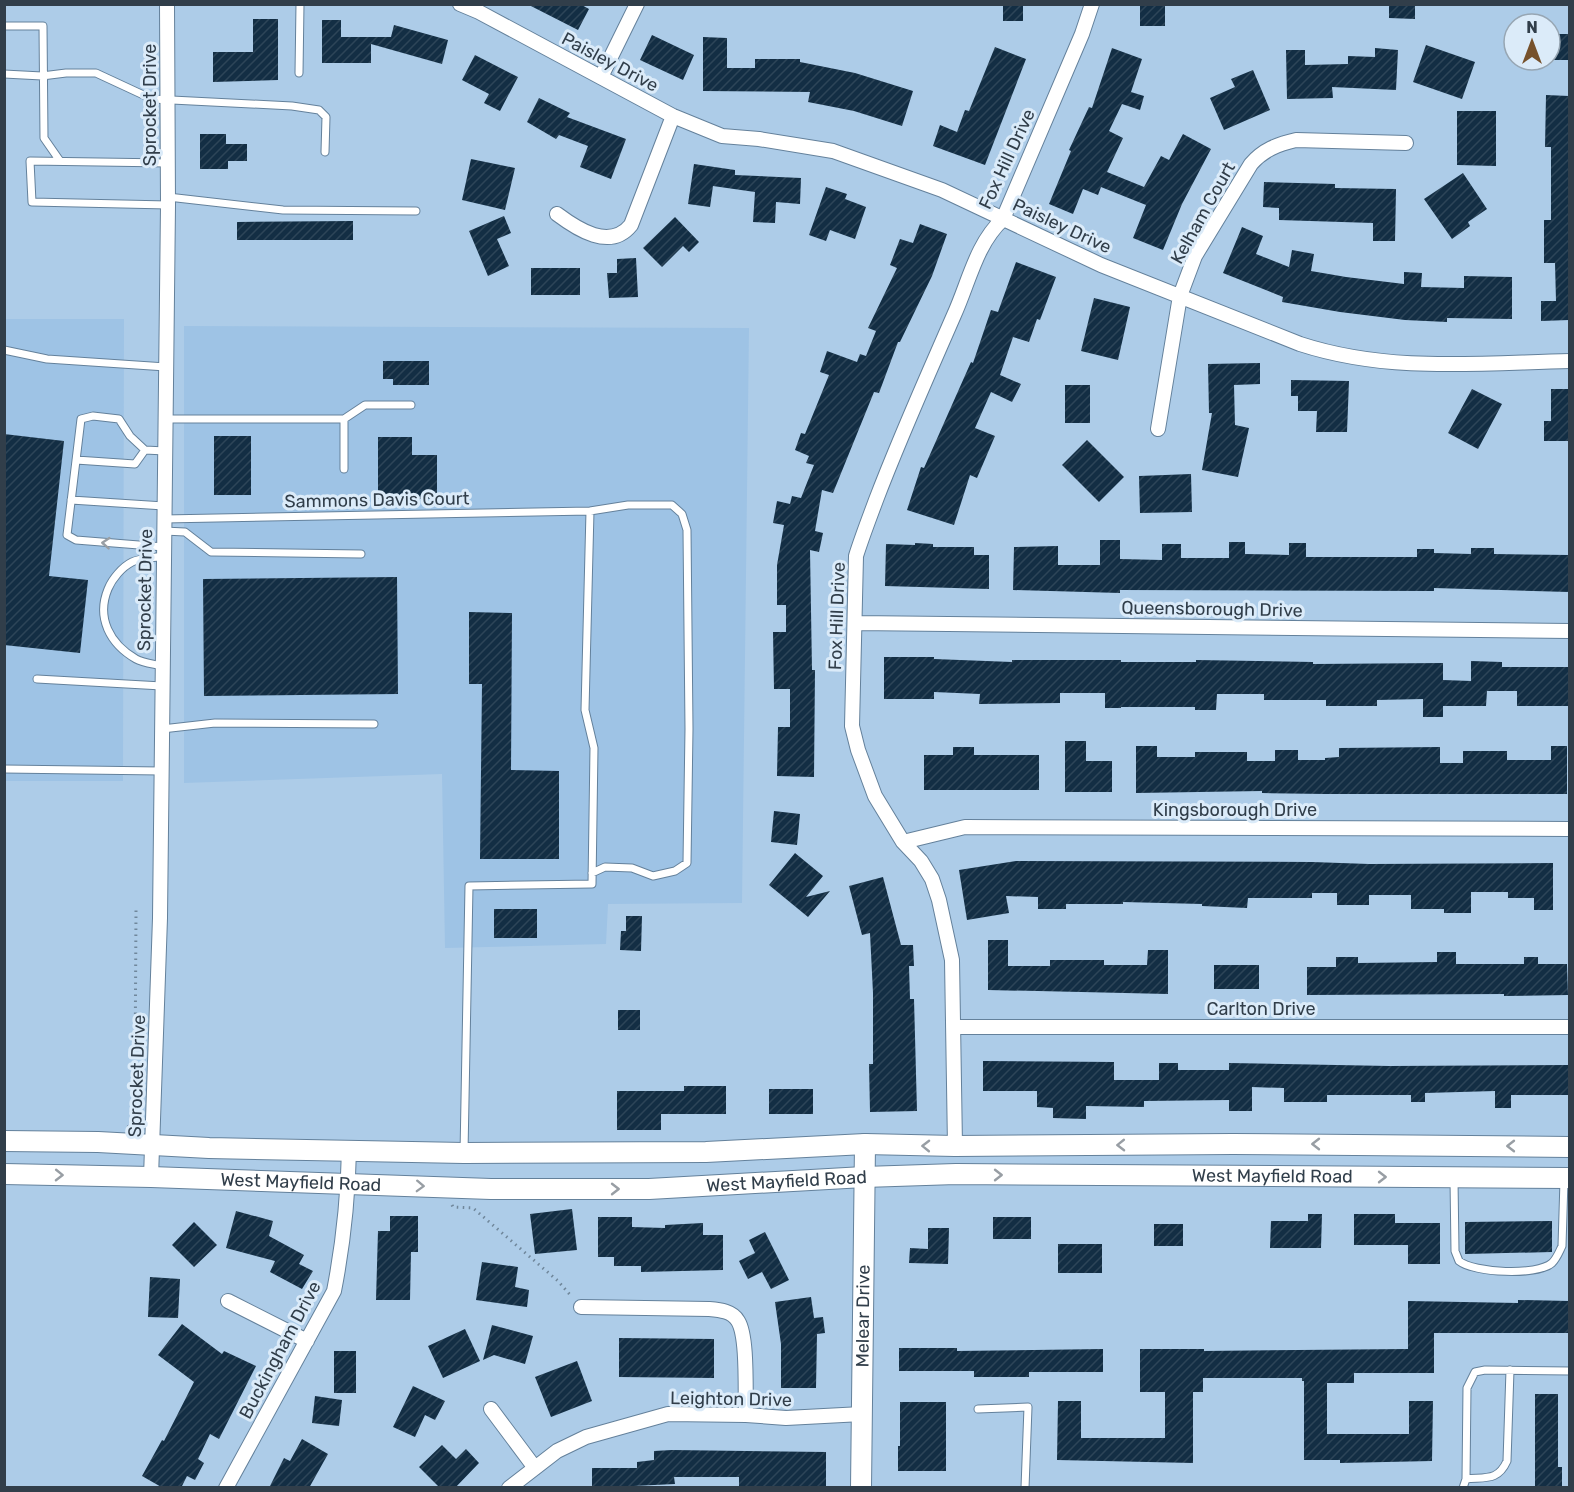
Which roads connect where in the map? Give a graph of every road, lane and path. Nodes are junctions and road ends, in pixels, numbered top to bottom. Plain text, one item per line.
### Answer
1 (167, 4) edge
2 (300, 4) edge
3 (460, 4) edge
4 (637, 4) edge
5 (1092, 4) edge
6 (4, 26) edge
7 (299, 73) dead end
8 (4, 74) edge
9 (42, 76) junction
10 (601, 77) junction
11 (168, 100) junction
12 (673, 116) junction
13 (1406, 143) dead end
14 (325, 152) dead end
15 (60, 161) junction
16 (168, 163) junction
17 (168, 201) junction
18 (416, 211) dead end
19 (557, 214) dead end
20 (1003, 219) junction
21 (1180, 296) junction
22 (4, 350) edge
23 (1569, 361) edge
24 (166, 367) junction
25 (411, 405) dead end
26 (165, 418) junction
27 (344, 419) junction
28 (1158, 429) dead end
29 (145, 450) junction
30 (165, 451) junction
31 (76, 460) junction
32 (344, 469) dead end
33 (71, 500) junction
34 (590, 511) junction
35 (164, 519) junction
36 (164, 552) junction
37 (361, 554) dead end
38 (855, 623) junction
39 (1569, 631) edge
40 (163, 666) junction
41 (37, 679) dead end
42 (162, 686) junction
43 (374, 724) dead end
44 (162, 729) junction
45 (4, 769) edge
46 (161, 771) junction
47 (1569, 829) edge
48 (903, 842) junction
49 (592, 873) junction
50 (136, 910) dead end
51 (953, 1027) junction
52 (1569, 1027) edge
53 (127, 1129) dead end
54 (4, 1141) edge
55 (865, 1144) junction
56 (152, 1145) junction
57 (955, 1146) junction
58 (1569, 1147) edge
59 (349, 1150) junction
60 (464, 1153) junction
61 (4, 1174) edge
62 (151, 1177) junction
63 (864, 1177) junction
64 (1454, 1177) junction
65 (1567, 1178) edge
66 (348, 1184) junction
67 (453, 1207) dead end
68 (228, 1301) dead end
69 (581, 1308) joint
70 (307, 1341) junction
71 (1510, 1370) junction
72 (1569, 1371) edge
73 (491, 1409) dead end
74 (978, 1409) dead end
75 (862, 1414) junction
76 (746, 1415) junction
77 (535, 1468) junction
78 (1466, 1479) junction
79 (226, 1488) edge
80 (509, 1488) edge
81 (861, 1488) edge
82 (1025, 1488) edge
83 (1462, 1488) edge

1 - 11 street, Sprocket Drive
2 - 7 lane
3 - 10 street, Paisley Drive
4 - 10 street
5 - 20 street, Fox Hill Drive
6 - 9 lane
8 - 9 lane
9 - 11 lane
9 - 15 lane
10 - 12 street, Paisley Drive
11 - 14 lane
11 - 16 street, Sprocket Drive
12 - 19 street
12 - 20 street, Paisley Drive
13 - 21 street, Kelham Court
15 - 16 lane
15 - 17 lane
16 - 17 street, Sprocket Drive
17 - 18 lane
17 - 24 street, Sprocket Drive
20 - 21 street, Paisley Drive
20 - 38 street, Fox Hill Drive
21 - 23 street, Paisley Drive
21 - 28 street, Kelham Court
22 - 24 lane
24 - 26 street, Sprocket Drive
25 - 27 lane
26 - 27 lane
26 - 30 street, Sprocket Drive
27 - 32 lane
29 - 30 lane
29 - 31 lane
29 - 31 lane
30 - 35 street, Sprocket Drive
31 - 33 lane
33 - 35 lane
36 -> 33 lane
34 - 35 lane, Sammons Davis Court
34 - 49 lane
34 - 49 lane, Sammons Davis Court
35 - 36 street, Sprocket Drive
35 - 37 lane
36 - 40 street, Sprocket Drive
36 - 40 lane
38 - 39 street, Queensborough Drive
38 - 48 street, Fox Hill Drive
40 - 42 street, Sprocket Drive
41 - 42 lane
42 - 44 street, Sprocket Drive
43 - 44 lane
44 - 46 street, Sprocket Drive
45 - 46 lane
46 - 56 street, Sprocket Drive
47 - 48 street, Kingsborough Drive
48 - 51 street, Fox Hill Drive
49 - 60 lane
50 - 53 path
51 - 52 street, Carlton Drive
51 - 57 street, Fox Hill Drive
54 - 56 main road, West Mayfield Road
57 -> 55 main road, West Mayfield Road
55 - 60 main road, West Mayfield Road
55 - 63 main road, Melear Drive
56 - 59 main road, West Mayfield Road
56 - 62 street, Sprocket Drive
58 -> 57 main road, West Mayfield Road
59 - 60 main road, West Mayfield Road
59 - 66 street, Buckingham Drive
61 -> 62 main road, West Mayfield Road
62 - 66 main road, West Mayfield Road
63 -> 64 main road, West Mayfield Road
66 -> 63 main road, West Mayfield Road
63 - 75 main road, Melear Drive
64 - 65 main road, West Mayfield Road
64 - 65 lane
66 - 70 street, Buckingham Drive
67 - 69 path
68 - 70 street
69 - 76 street
70 - 79 street, Buckingham Drive
71 - 72 lane
71 - 78 lane
71 - 78 lane
73 - 77 street
74 - 82 lane
75 - 76 street, Leighton Drive
75 - 81 main road, Melear Drive
76 - 77 street, Leighton Drive
77 - 80 street, Leighton Drive
78 - 83 lane

